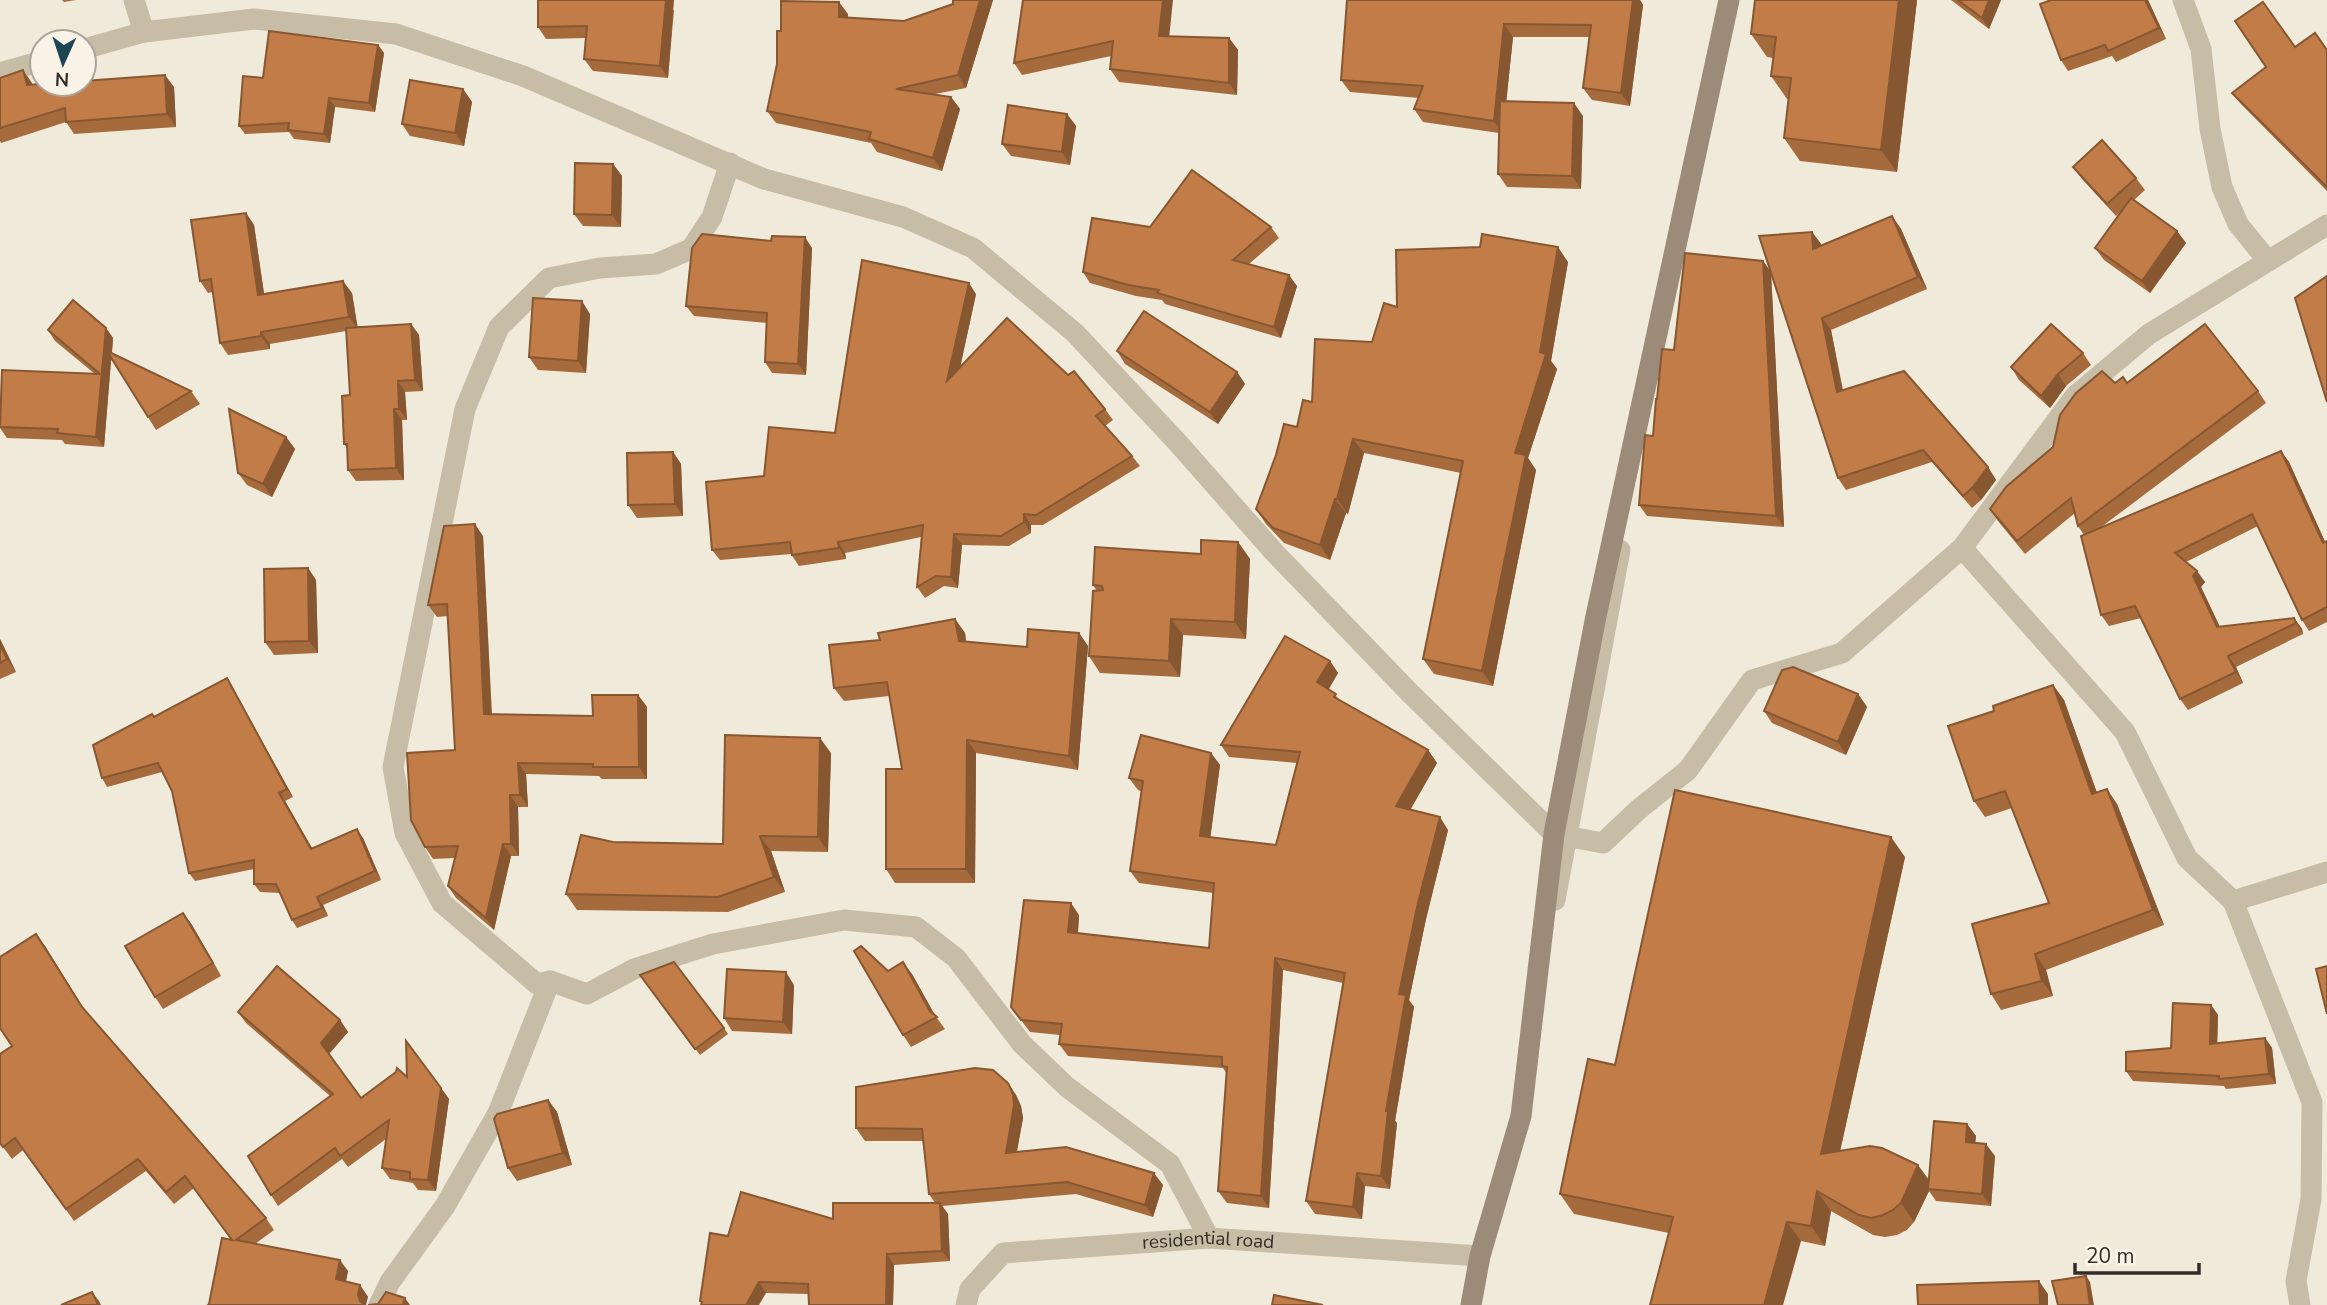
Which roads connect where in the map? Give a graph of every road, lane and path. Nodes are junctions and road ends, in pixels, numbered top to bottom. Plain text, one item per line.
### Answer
1 (134, 0) edge
2 (1729, 0) edge
3 (2183, 0) edge
4 (144, 32) junction
5 (98, 45) edge
6 (28, 65) edge
7 (0, 73) edge
8 (730, 163) junction
9 (1684, 210) junction
10 (2327, 225) edge
11 (2268, 261) junction
12 (1962, 548) junction
13 (1554, 834) junction
14 (2327, 873) edge
15 (2232, 901) junction
16 (550, 981) junction
17 (1531, 1031) junction
18 (1209, 1238) junction
19 (1480, 1256) junction
20 (379, 1305) edge
21 (966, 1305) edge
22 (1471, 1305) edge
23 (1479, 1305) edge
24 (2300, 1305) edge

1 - 4 street
2 - 9 main road
3 - 11 street
4 - 5 street
4 - 8 street
6 - 7 street
8 - 13 street
8 - 16 street
9 - 13 main road
9 - 17 street
10 - 11 street
11 - 12 street
12 - 13 street
12 - 15 street
13 - 17 main road
14 - 15 street
15 - 24 street
16 - 18 street
16 - 20 street
17 - 19 main road
17 - 23 street
18 - 19 street, residential road
18 - 21 street, residential road
19 - 22 main road

